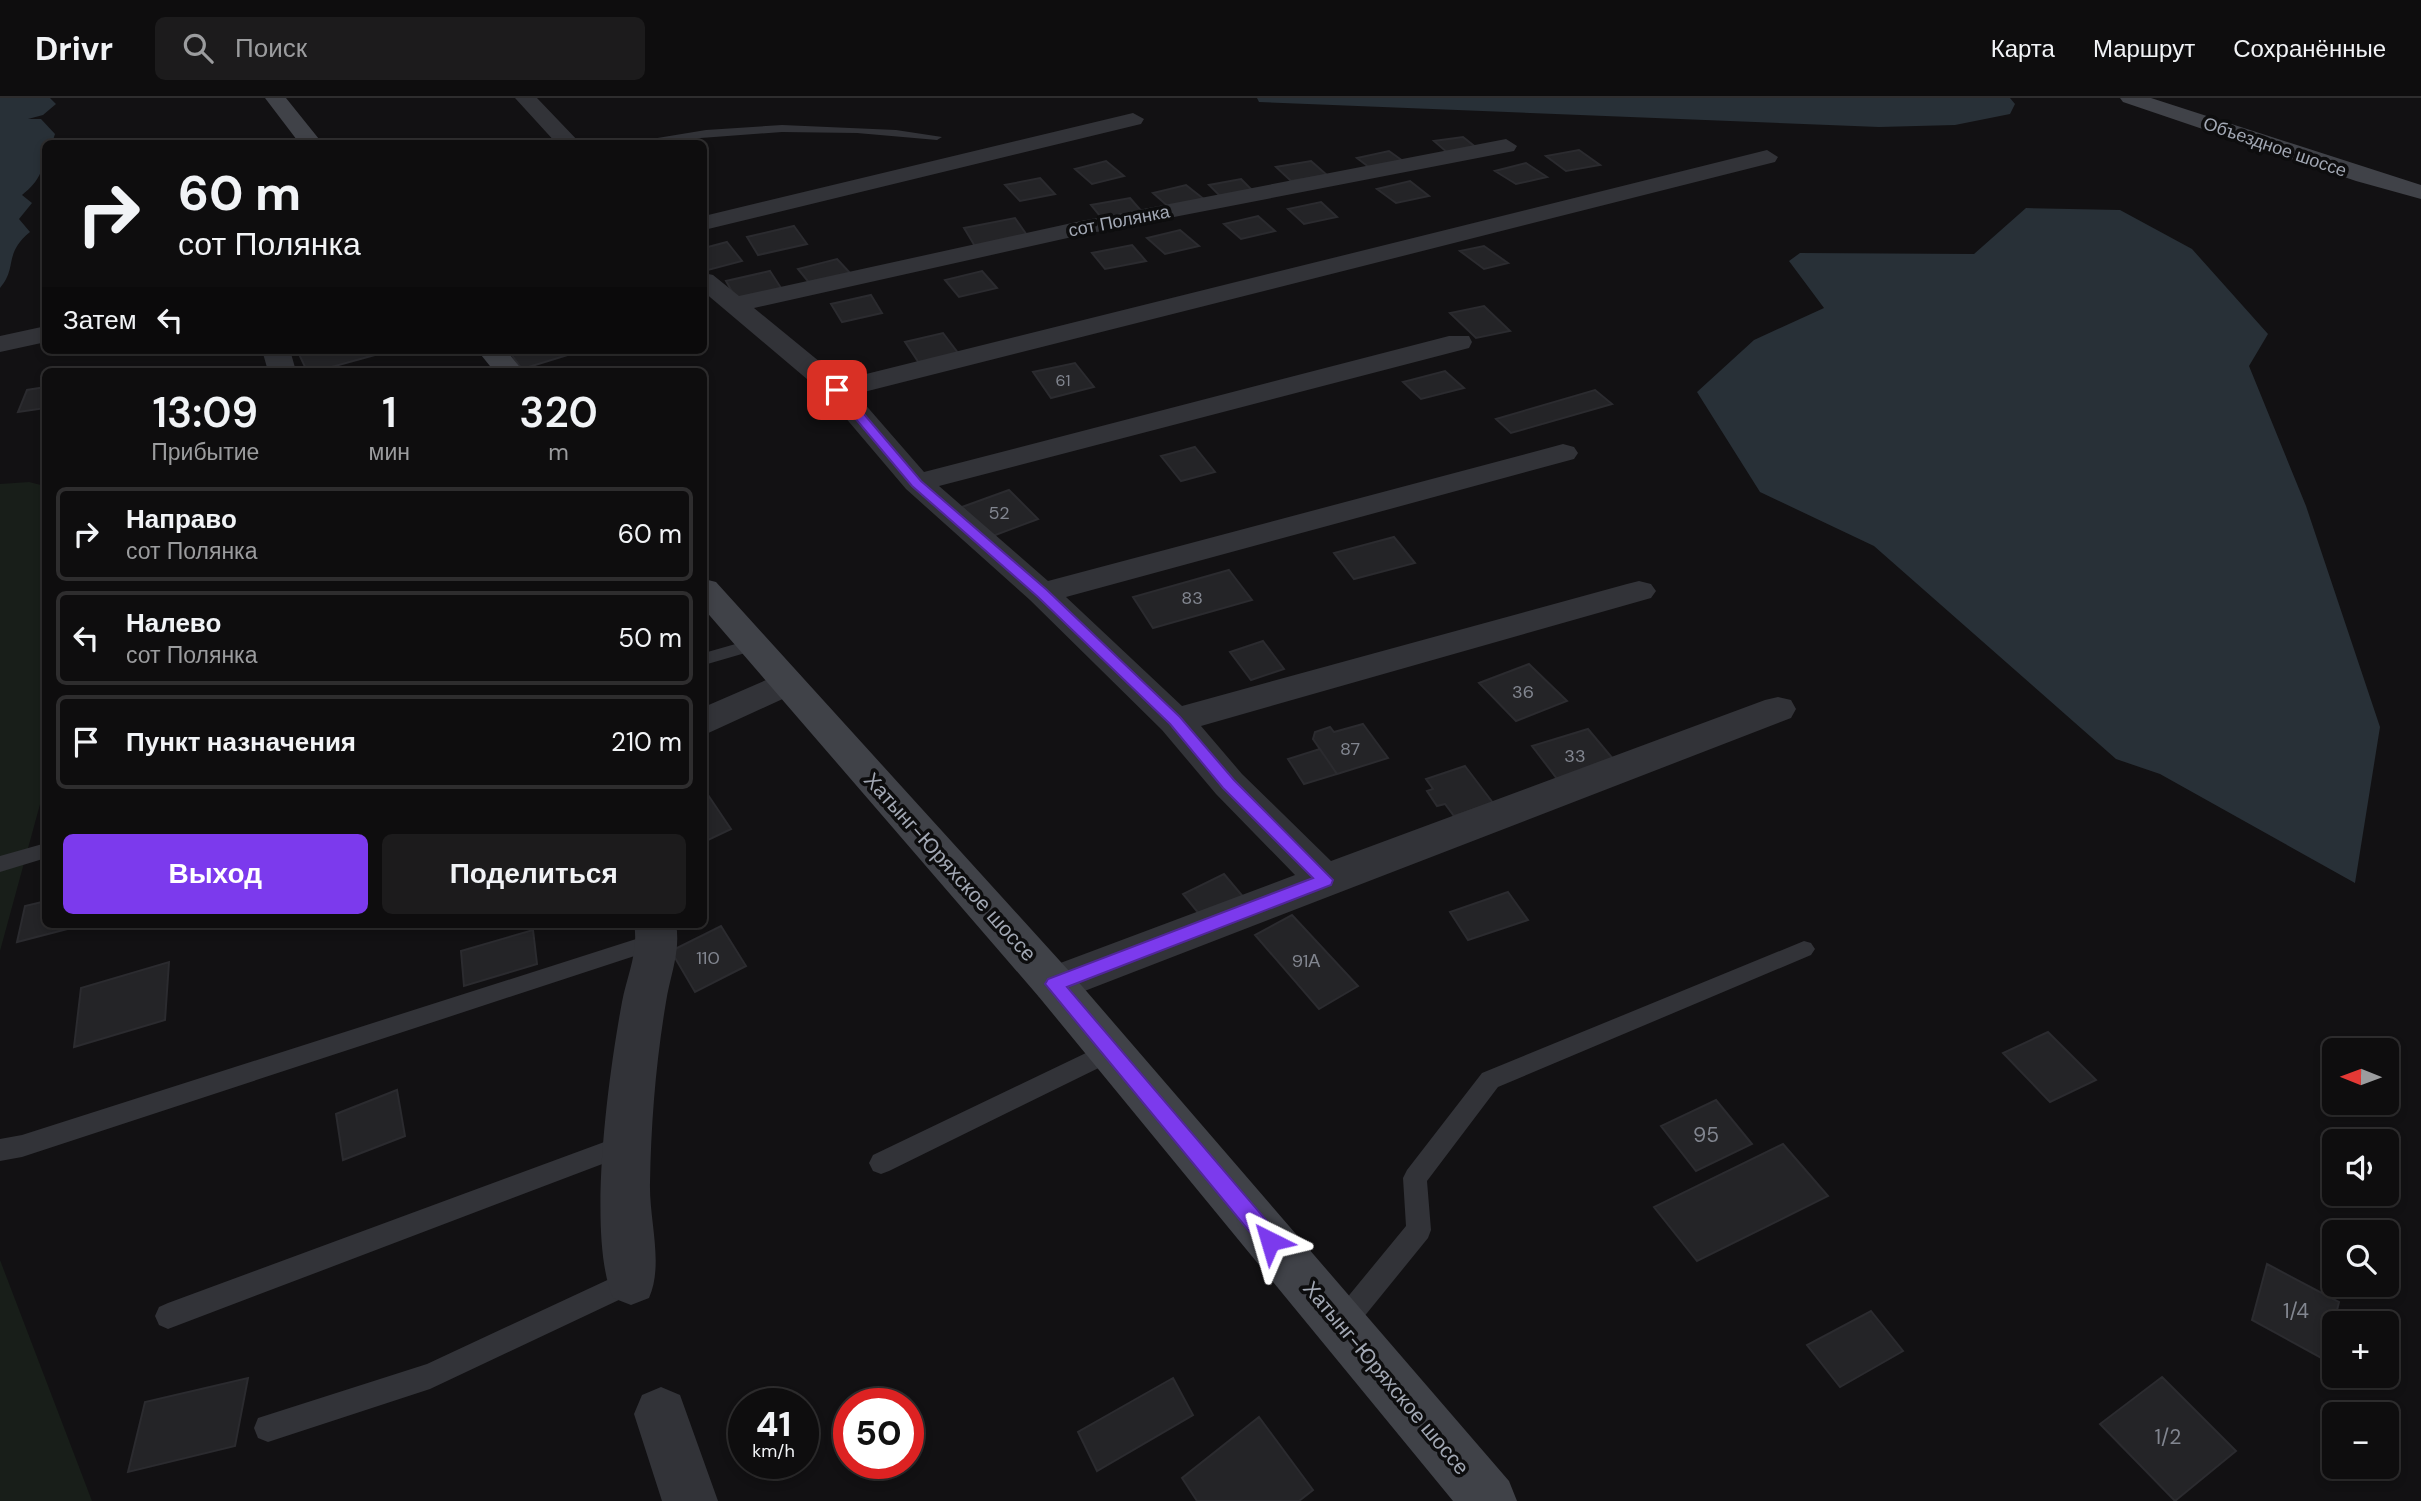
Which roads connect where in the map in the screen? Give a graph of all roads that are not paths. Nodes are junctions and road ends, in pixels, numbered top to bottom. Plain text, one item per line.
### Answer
1 (275, 98) edge
2 (524, 98) edge
3 (2130, 98) edge
4 (1133, 119) dead end
5 (937, 137) dead end
6 (309, 140) edge
7 (566, 140) edge
8 (659, 140) edge
9 (1506, 146) dead end
10 (1767, 157) dead end
11 (2380, 181) junction
12 (2421, 186) edge
13 (2421, 192) edge
14 (707, 222) edge
15 (707, 283) edge
16 (733, 305) junction
17 (42, 335) edge
18 (1459, 342) dead end
19 (0, 344) edge
20 (494, 354) edge
21 (506, 368) edge
22 (837, 390) junction
23 (1563, 453) dead end
24 (916, 483) junction
25 (1639, 591) dead end
26 (707, 592) edge
27 (1042, 593) junction
28 (753, 645) junction
29 (707, 658) edge
30 (786, 682) junction
31 (1778, 709) dead end
32 (707, 721) edge
33 (1175, 721) junction
34 (42, 851) edge
35 (0, 864) edge
36 (1325, 880) junction
37 (656, 932) edge
38 (1804, 949) dead end
39 (1054, 984) junction
40 (1111, 1051) junction
41 (627, 1145) junction
42 (0, 1150) edge
43 (881, 1163) dead end
44 (631, 1281) joint
45 (168, 1316) dead end
46 (1341, 1325) junction
47 (661, 1414) dead end
48 (268, 1428) dead end
49 (690, 1501) edge
50 (1489, 1501) edge

1 - 6 main road
2 - 7 street
3 - 11 main road, Объездное шоссе
4 - 14 street
5 - 8 lane
9 - 16 street, сот Полянка
10 - 22 street
11 - 12 lane
11 - 13 main road, Объездное шоссе
15 - 16 street
16 - 22 street
17 - 19 street
18 - 24 street
20 - 21 main road
22 - 24 street
23 - 27 street
24 - 27 street
25 - 33 street
26 - 28 main road, Хатынг-Юряхское шоссе
27 - 33 street
28 - 29 lane
28 - 30 main road, Хатынг-Юряхское шоссе
30 - 32 street
30 - 39 main road, Хатынг-Юряхское шоссе
31 - 36 street
33 - 36 street
34 - 35 lane
36 - 39 street
37 - 41 street
37 - 42 lane
38 - 46 lane
39 - 40 main road, Хатынг-Юряхское шоссе
40 - 43 lane
40 - 46 main road, Хатынг-Юряхское шоссе
41 - 44 street
41 - 45 lane
44 - 48 lane
46 - 50 main road, Хатынг-Юряхское шоссе
47 - 49 street

